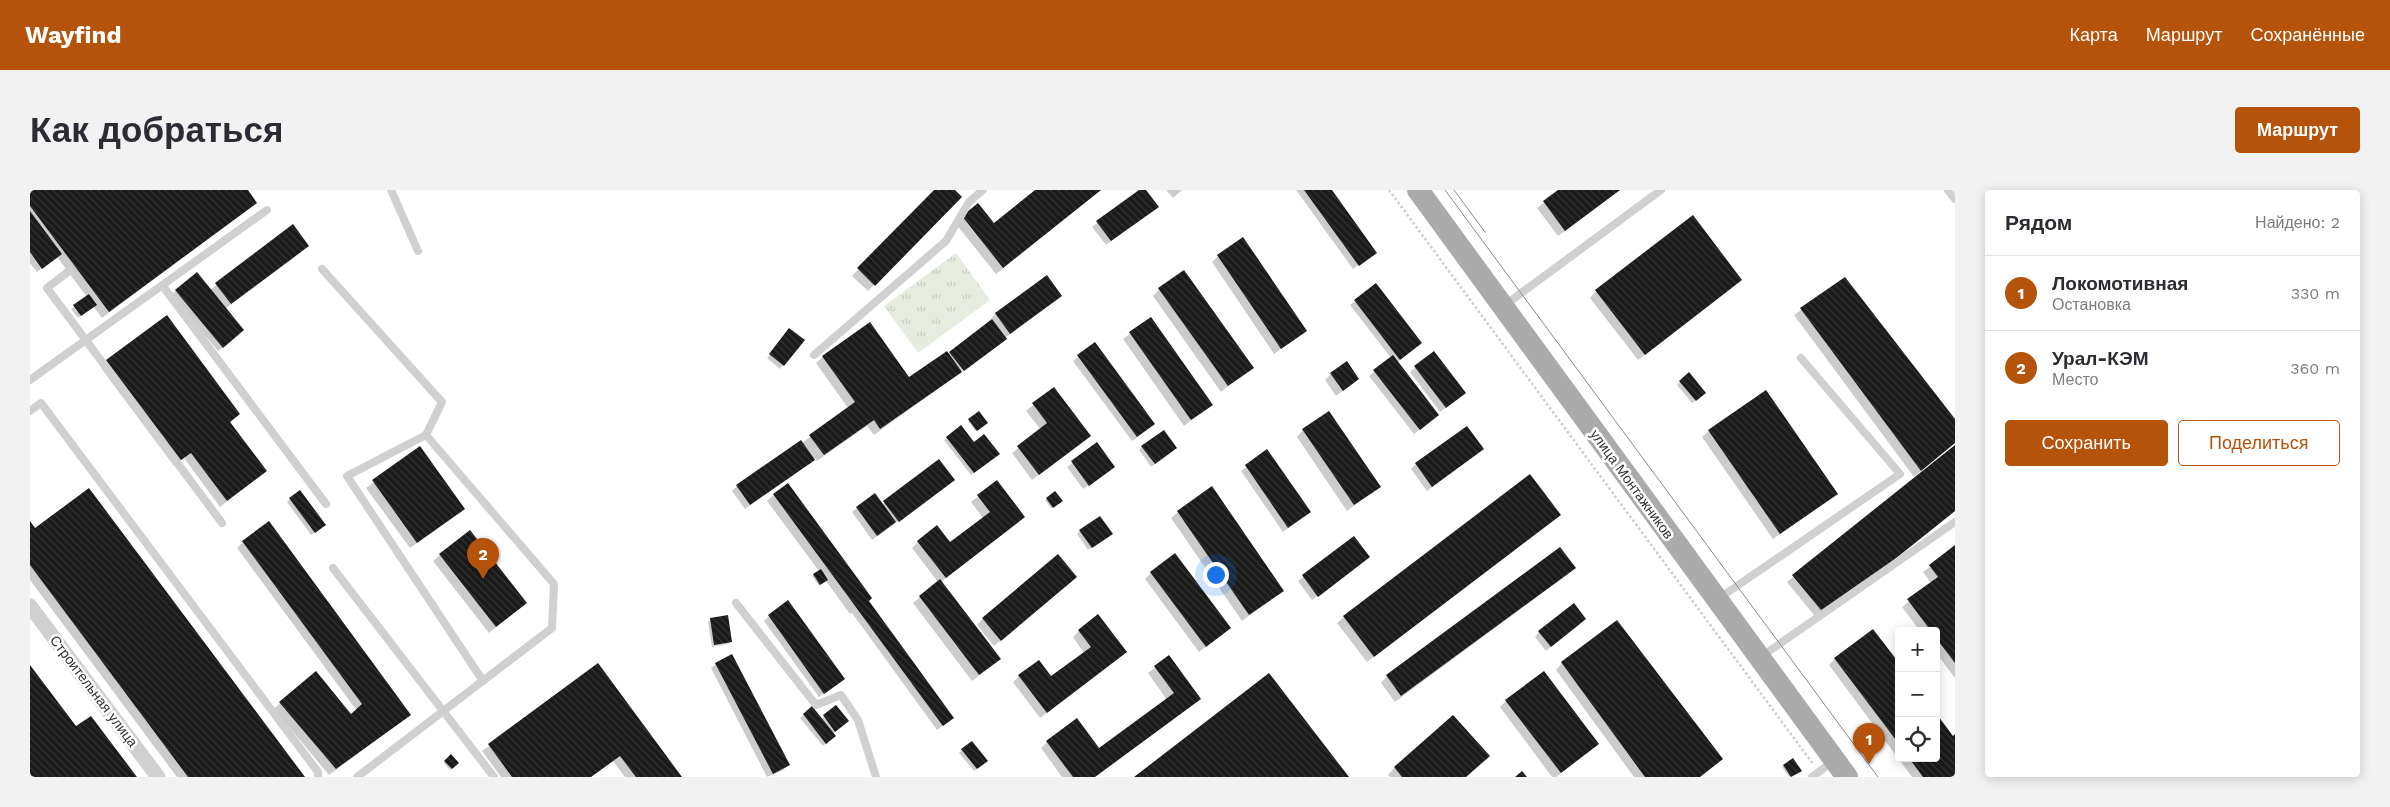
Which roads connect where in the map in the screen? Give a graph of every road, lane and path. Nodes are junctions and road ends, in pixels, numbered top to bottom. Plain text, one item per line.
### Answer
1 (391, 190) edge
2 (983, 190) edge
3 (1389, 190) edge
4 (1418, 190) edge
5 (1661, 190) edge
6 (1948, 190) edge
7 (1955, 199) edge
8 (267, 210) dead end
9 (418, 251) dead end
10 (322, 269) dead end
11 (69, 271) dead end
12 (162, 285) junction
13 (1503, 306) junction
14 (85, 341) junction
15 (814, 354) dead end
16 (1801, 358) dead end
17 (30, 380) edge
18 (30, 411) edge
19 (426, 435) junction
20 (326, 504) dead end
21 (222, 522) dead end
22 (1955, 522) edge
23 (334, 568) dead end
24 (1717, 600) junction
25 (736, 603) dead end
26 (30, 606) edge
27 (1759, 658) junction
28 (483, 681) junction
29 (443, 712) junction
30 (1833, 770) edge
31 (158, 777) edge
32 (318, 777) edge
33 (357, 777) edge
34 (494, 777) edge
35 (876, 777) edge
36 (1812, 777) edge

1 - 9 lane
2 - 15 lane
3 - 30 path
4 - 13 main road, улица Монтажников
5 - 13 lane
6 - 7 lane
8 - 12 lane
10 - 19 lane
11 - 14 lane
12 - 14 lane
12 - 20 lane
13 - 24 main road, улица Монтажников
14 - 17 lane
14 - 21 lane
16 - 24 lane
18 - 32 lane
19 - 28 lane
19 - 28 lane
22 - 27 lane
23 - 29 lane
24 - 27 main road, улица Монтажников
25 - 35 lane
26 - 31 street, Строительная улица
27 - 30 main road, улица Монтажников
28 - 29 lane
29 - 33 lane
29 - 34 lane
30 - 36 lane

